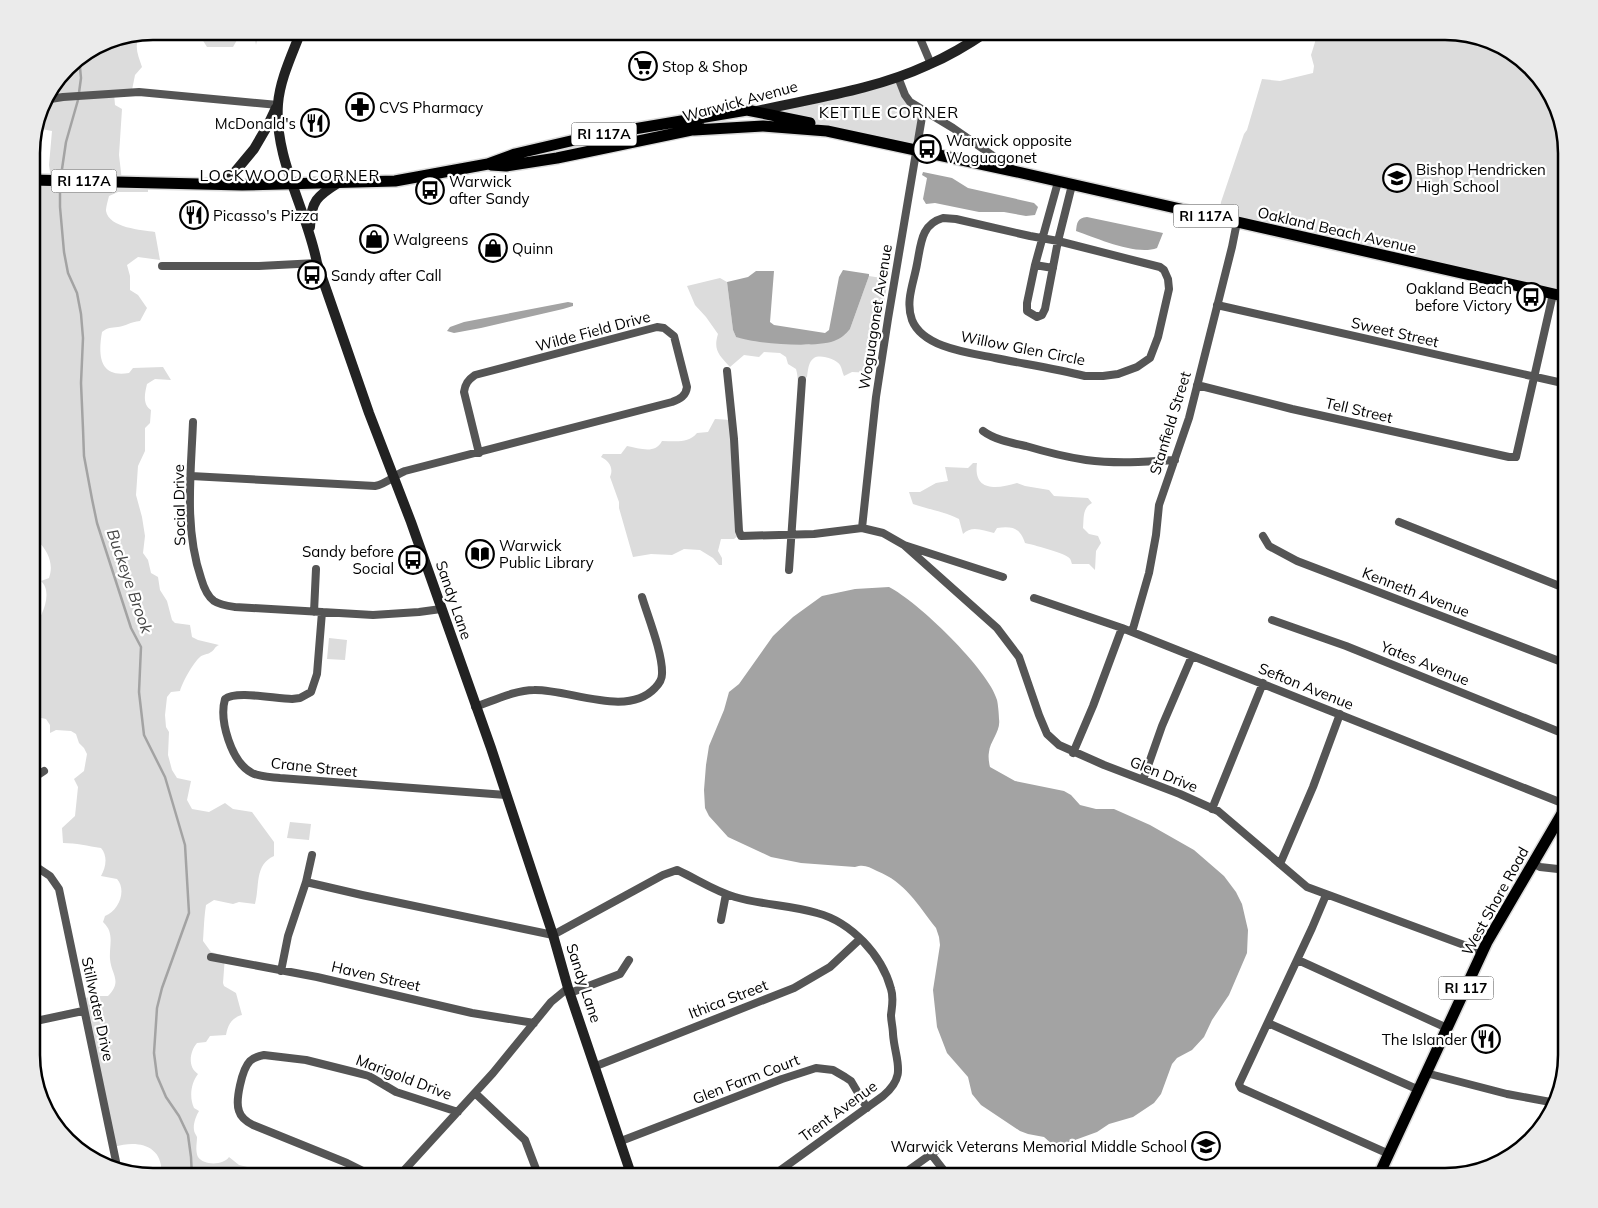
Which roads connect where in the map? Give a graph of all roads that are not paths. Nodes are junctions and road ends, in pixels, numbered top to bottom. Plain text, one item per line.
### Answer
1 (297, 40) edge
2 (921, 40) edge
3 (974, 40) edge
4 (932, 64) junction
5 (898, 77) junction
6 (55, 98) edge
7 (278, 105) junction
8 (752, 110) junction
9 (923, 111) junction
10 (694, 130) junction
11 (845, 135) junction
12 (917, 150) junction
13 (488, 164) junction
14 (1013, 171) junction
15 (40, 180) edge
16 (1058, 182) junction
17 (292, 183) junction
18 (338, 183) junction
19 (224, 185) junction
20 (1072, 185) junction
21 (1237, 222) junction
22 (310, 233) junction
23 (1043, 238) junction
24 (1058, 241) junction
25 (317, 263) junction
26 (1035, 265) junction
27 (162, 266) dead end
28 (1054, 268) junction
29 (1553, 294) junction
30 (1558, 295) edge
31 (1217, 305) junction
32 (727, 371) dead end
33 (1534, 377) junction
34 (802, 380) dead end
35 (1558, 382) edge
36 (1197, 385) junction
37 (193, 422) dead end
38 (983, 431) dead end
39 (479, 452) junction
40 (1175, 460) junction
41 (191, 476) junction
42 (393, 476) junction
43 (1399, 522) dead end
44 (862, 528) junction
45 (792, 535) junction
46 (1263, 536) dead end
47 (904, 545) junction
48 (316, 570) dead end
49 (789, 570) dead end
50 (1003, 577) dead end
51 (1558, 584) edge
52 (642, 597) dead end
53 (1034, 598) dead end
54 (441, 609) junction
55 (318, 612) junction
56 (1272, 620) dead end
57 (1122, 628) junction
58 (1132, 632) junction
59 (1192, 656) junction
60 (1558, 661) edge
61 (1263, 683) junction
62 (475, 707) junction
63 (1340, 714) junction
64 (1558, 731) edge
65 (1073, 752) junction
66 (44, 771) dead end
67 (40, 774) edge
68 (1143, 780) junction
69 (506, 795) junction
70 (1558, 801) edge
71 (1212, 809) junction
72 (1558, 820) edge
73 (312, 855) dead end
74 (1533, 862) junction
75 (1280, 864) junction
76 (40, 869) edge
77 (1558, 869) edge
78 (306, 882) junction
79 (726, 894) junction
80 (1326, 895) junction
81 (721, 920) dead end
82 (553, 935) junction
83 (860, 939) junction
84 (1482, 952) junction
85 (211, 957) dead end
86 (629, 960) dead end
87 (1298, 960) junction
88 (281, 971) junction
89 (569, 990) junction
90 (84, 1011) junction
91 (40, 1020) edge
92 (534, 1023) junction
93 (1268, 1023) junction
94 (1447, 1028) junction
95 (596, 1066) junction
96 (1426, 1073) junction
97 (1418, 1090) junction
98 (475, 1093) junction
99 (1548, 1101) edge
100 (867, 1108) junction
101 (458, 1112) junction
102 (620, 1141) junction
103 (944, 1145) dead end
104 (931, 1154) junction
105 (1389, 1154) junction
106 (116, 1162) edge
107 (357, 1168) edge
108 (406, 1168) edge
109 (536, 1168) edge
110 (629, 1168) edge
111 (784, 1168) edge
112 (912, 1168) edge
113 (942, 1168) edge
114 (1382, 1168) edge

1 - 7 main road, Sandy Lane
2 - 4 street
3 - 4 main road, Warwick Avenue
4 - 5 main road, Warwick Avenue
5 - 8 main road, Warwick Avenue
5 - 9 street, Oakland Beach Avenue
6 - 7 street
7 - 17 main road, Sandy Lane
7 - 19 main road
8 - 10 main road, Warwick Avenue
8 - 11 main road, Oakland Beach Avenue / RI 117A
8 - 13 main road, Warwick Avenue / RI 117A
9 - 12 street, Woguagonet Avenue
9 - 14 street, Oakland Beach Avenue
10 - 11 main road, Oakland Beach Avenue / RI 117A
10 - 13 main road, Warwick Avenue / RI 117A
11 - 12 main road, Oakland Beach Avenue / RI 117A
12 - 14 main road, Oakland Beach Avenue / RI 117A
12 - 44 street, Woguagonet Avenue
13 - 18 main road, Warwick Avenue / RI 117A
14 - 16 main road, Oakland Beach Avenue / RI 117A
15 - 19 main road, Warwick Avenue / RI 117A
16 - 20 main road, Oakland Beach Avenue / RI 117A
16 - 23 street
17 - 18 main road, Warwick Avenue / RI 117A
17 - 19 main road, Warwick Avenue / RI 117A
17 - 22 main road, Sandy Lane
18 - 22 main road
20 - 21 main road, Oakland Beach Avenue / RI 117A
20 - 24 street
21 - 29 main road, Oakland Beach Avenue / RI 117A
21 - 31 street, Stanfield Street
22 - 25 main road, Sandy Lane
23 - 24 street, Willow Glen Circle
23 - 24 street, Willow Glen Circle
23 - 26 street
24 - 28 street
25 - 27 street
25 - 42 main road, Sandy Lane
26 - 28 street
26 - 28 street
29 - 30 main road, Oakland Beach Avenue / RI 117A
29 - 33 street
31 - 33 street, Sweet Street
31 - 36 street, Stanfield Street
32 - 45 street
33 - 35 street, Sweet Street
33 - 36 street, Tell Street
34 - 45 street
36 - 40 street, Stanfield Street
37 - 41 street, Social Drive
38 - 40 street
39 - 39 street, Wilde Field Drive
39 - 42 street, Wilde Field Drive
40 - 58 street, Stanfield Street
41 - 42 street, Wilde Field Drive
41 - 55 street, Social Drive
42 - 54 main road, Sandy Lane
43 - 51 street
44 - 45 street
44 - 47 street
45 - 49 street
46 - 60 street, Kenneth Avenue
47 - 50 street
47 - 65 street, Glen Drive
48 - 55 street
52 - 62 street
53 - 57 street, Sefton Avenue
54 - 55 street, Social Drive
54 - 62 main road, Sandy Lane
55 - 69 street, Crane Street
56 - 64 street, Yates Avenue
57 - 58 street, Sefton Avenue
57 - 65 street
58 - 59 street, Sefton Avenue
59 - 61 street, Sefton Avenue
59 - 68 street
61 - 63 street, Sefton Avenue
61 - 71 street
62 - 69 main road, Sandy Lane
63 - 70 street, Sefton Avenue
63 - 75 street
65 - 68 street, Glen Drive
66 - 67 street
68 - 71 street, Glen Drive
69 - 82 main road, Sandy Lane
71 - 75 street, Glen Drive
72 - 74 main road, West Shore Road / RI 117
73 - 78 street
74 - 77 street
74 - 84 main road, West Shore Road / RI 117
75 - 80 street, Glen Drive
76 - 90 street, Stillwater Drive
78 - 82 street
78 - 88 street
79 - 81 street
79 - 82 street, Trent Avenue
79 - 83 street, Trent Avenue
80 - 84 street, Glen Drive
80 - 87 street
82 - 89 main road, Sandy Lane
83 - 95 street, Ithica Street
83 - 100 street, Trent Avenue
84 - 94 main road, West Shore Road / RI 117
85 - 88 street, Haven Street
86 - 89 street
87 - 93 street
87 - 94 street
88 - 92 street, Haven Street
89 - 92 street
89 - 95 main road, Sandy Lane
90 - 91 street
90 - 106 street, Stillwater Drive
92 - 98 street
93 - 97 street
93 - 105 street
94 - 96 main road, West Shore Road / RI 117
95 - 102 main road, Sandy Lane
96 - 97 main road, West Shore Road / RI 117
96 - 99 street
97 - 105 main road, West Shore Road / RI 117
98 - 101 street
98 - 109 street
100 - 102 street, Glen Farm Court
100 - 111 street, Trent Avenue
101 - 107 street, Marigold Drive
101 - 108 street
102 - 110 main road, Sandy Lane
103 - 104 street
104 - 112 street
104 - 113 street
105 - 114 main road, West Shore Road / RI 117

